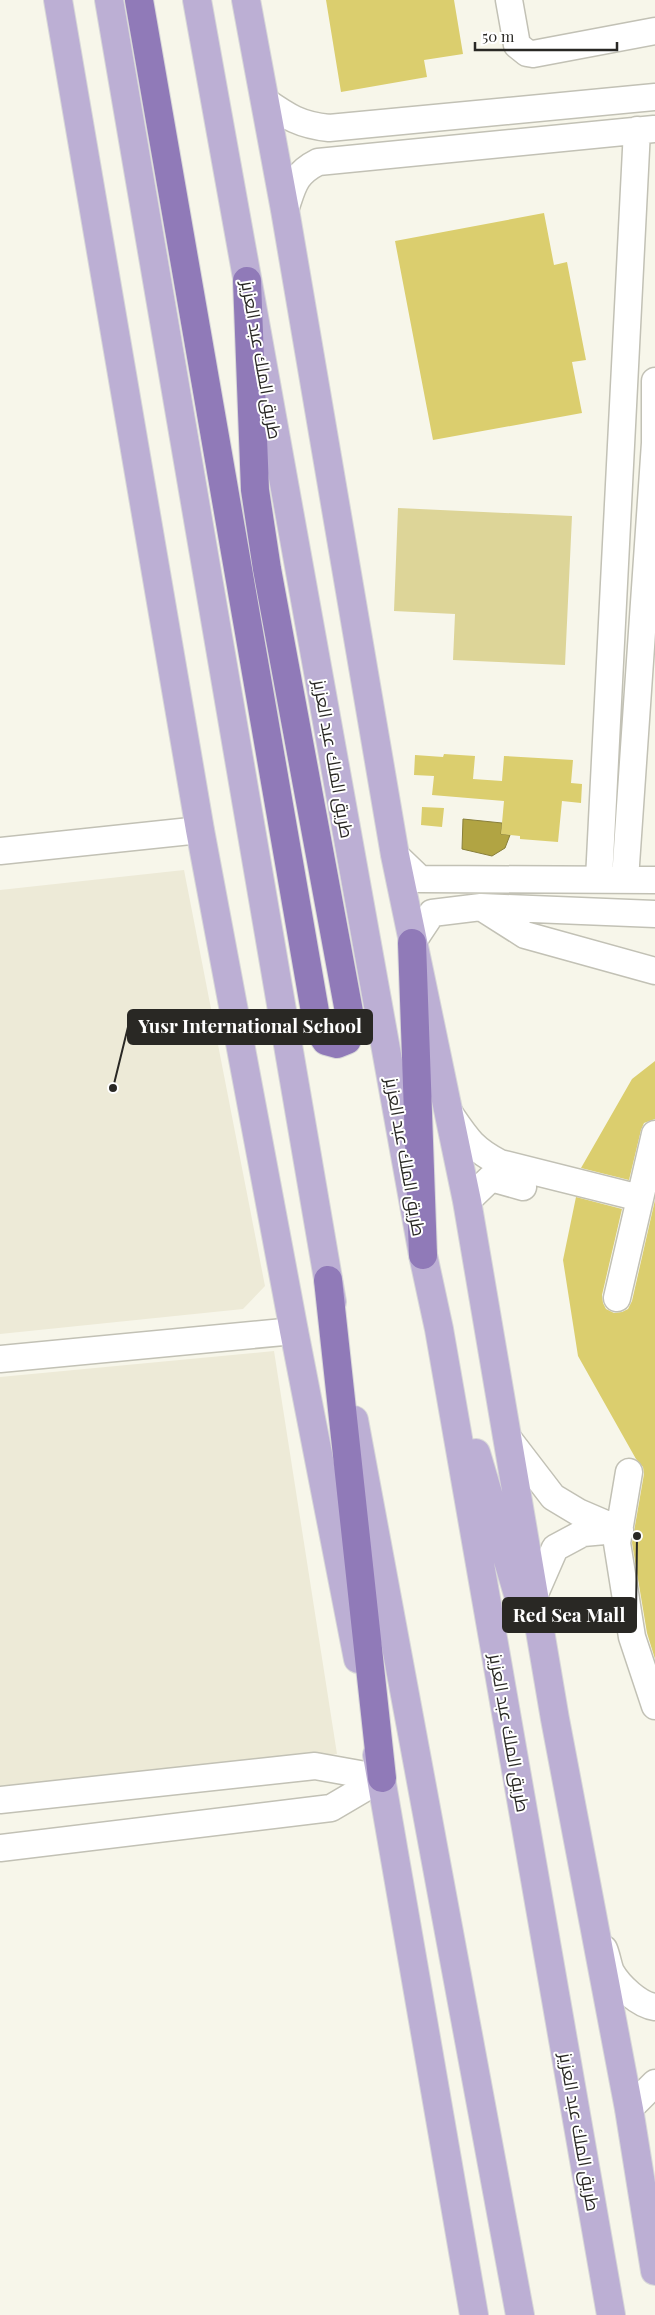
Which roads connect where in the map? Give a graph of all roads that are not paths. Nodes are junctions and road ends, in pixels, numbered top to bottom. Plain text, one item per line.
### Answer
1 (58, 0) edge
2 (109, 0) edge
3 (139, 0) edge
4 (196, 0) edge
5 (246, 0) edge
6 (509, 0) edge
7 (655, 31) edge
8 (655, 97) edge
9 (265, 101) junction
10 (329, 128) junction
11 (646, 130) edge
12 (336, 160) junction
13 (285, 210) junction
14 (247, 281) junction
15 (655, 381) edge
16 (655, 391) edge
17 (655, 443) edge
18 (200, 830) junction
19 (0, 852) edge
20 (395, 855) junction
21 (599, 879) junction
22 (625, 879) junction
23 (655, 880) edge
24 (480, 907) junction
25 (655, 914) edge
26 (412, 942) junction
27 (655, 971) edge
28 (450, 1114) junction
29 (655, 1134) edge
30 (467, 1201) junction
31 (638, 1207) junction
32 (423, 1255) junction
33 (328, 1280) junction
34 (617, 1298) dead end
35 (439, 1329) junction
36 (294, 1331) junction
37 (0, 1359) edge
38 (507, 1437) junction
39 (629, 1472) dead end
40 (620, 1530) junction
41 (534, 1596) junction
42 (655, 1706) edge
43 (555, 1720) junction
44 (382, 1778) junction
45 (0, 1800) edge
46 (0, 1848) edge
47 (589, 1898) junction
48 (655, 2006) edge
49 (655, 2083) edge
50 (629, 2109) junction
51 (655, 2271) edge
52 (474, 2315) edge
53 (520, 2315) edge
54 (611, 2315) edge

1 - 18 main road
2 - 33 main road
3 - 14 highway
4 - 14 main road, طريق الملك عبد العزيز
5 - 9 main road
6 - 7 street
8 - 10 street
9 - 10 street
9 - 13 main road
10 - 12 street
11 - 12 street
11 - 21 street
12 - 13 street
13 - 20 main road
14 - 32 main road, طريق الملك عبد العزيز
15 - 16 street
16 - 17 street
17 - 22 street
18 - 19 street
18 - 36 main road
20 - 21 street
20 - 26 main road
21 - 22 street
22 - 23 street
24 - 25 street
24 - 26 street
24 - 27 street
26 - 28 main road
26 - 32 highway
28 - 30 main road
28 - 31 street
29 - 31 street
30 - 31 street
30 - 38 main road
31 - 34 street
32 - 35 main road, طريق الملك عبد العزيز
33 - 44 highway
33 - 53 main road
35 - 43 main road
35 - 54 main road, طريق الملك عبد العزيز
36 - 37 street
36 - 44 main road
38 - 40 street
38 - 41 main road
39 - 40 street
40 - 41 street
40 - 42 street
41 - 43 main road
43 - 47 main road
44 - 45 street
44 - 46 street
44 - 52 main road
47 - 48 street
47 - 50 main road
49 - 50 street
50 - 51 main road

